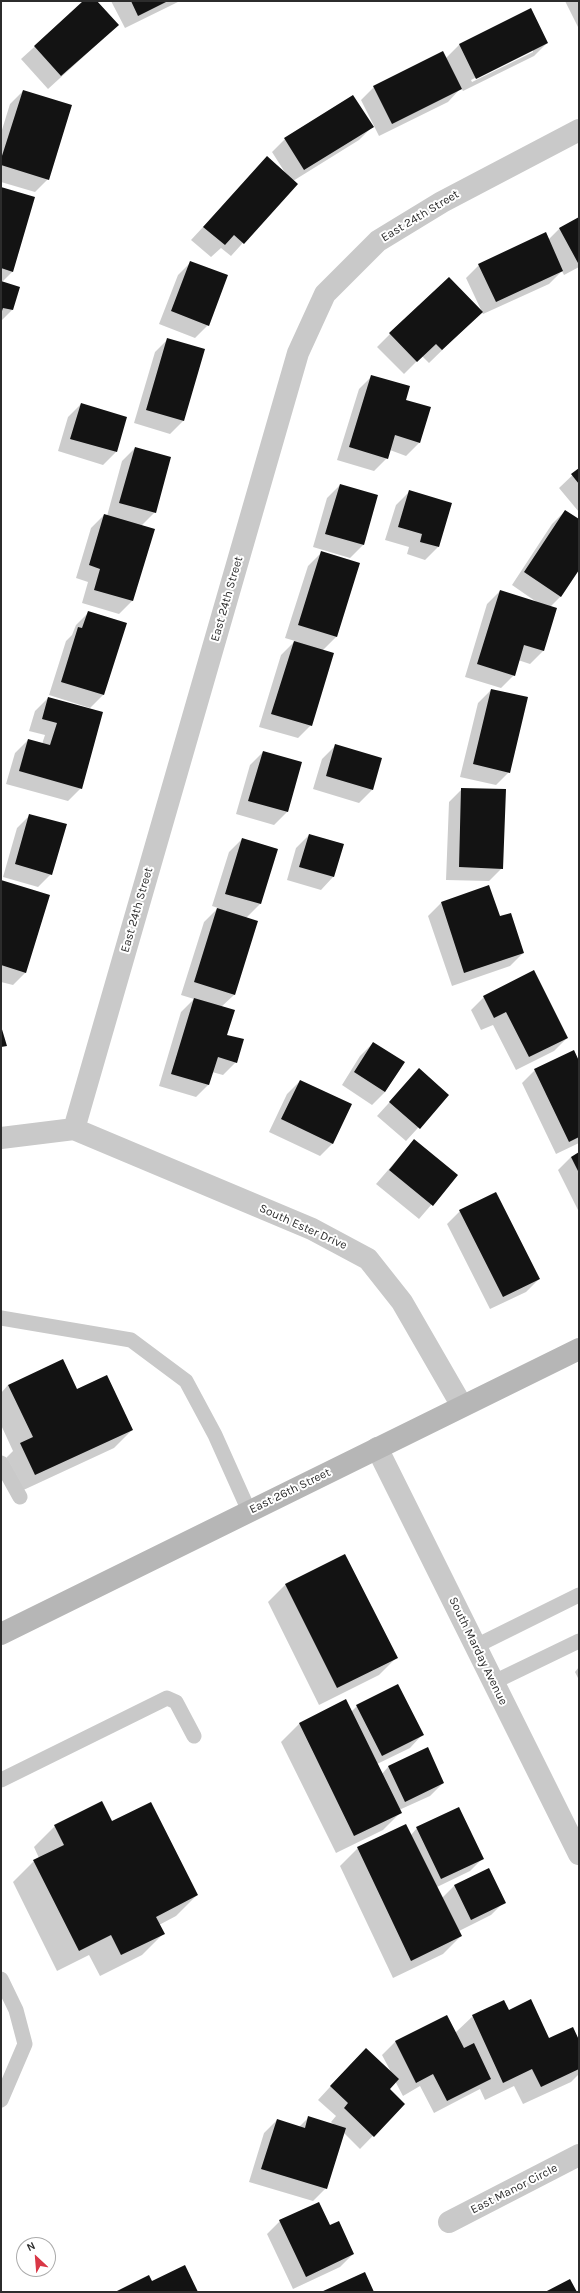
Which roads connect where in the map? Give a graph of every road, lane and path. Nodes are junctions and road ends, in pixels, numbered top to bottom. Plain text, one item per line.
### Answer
1 (579, 130) edge
2 (74, 1129) junction
3 (1, 1138) edge
4 (1, 1318) edge
5 (579, 1348) edge
6 (462, 1406) junction
7 (377, 1448) junction
8 (1, 1463) edge
9 (20, 1497) dead end
10 (250, 1511) junction
11 (579, 1595) edge
12 (1, 1634) edge
13 (579, 1641) edge
14 (476, 1646) junction
15 (494, 1682) junction
16 (194, 1736) dead end
17 (1, 1780) edge
18 (579, 1854) edge
19 (1, 1978) edge
20 (1, 2100) edge
21 (579, 2155) edge
22 (449, 2222) dead end

1 - 2 street, East 24th Street
2 - 3 street
2 - 6 street, South Ester Drive
4 - 10 lane
5 - 6 main road, East 26th Street
6 - 7 main road, East 26th Street
7 - 10 main road, East 26th Street
7 - 14 street, South Marday Avenue
8 - 9 lane
10 - 12 main road, East 26th Street
11 - 14 lane
13 - 15 lane
14 - 15 street, South Marday Avenue
15 - 18 street, South Marday Avenue
16 - 17 lane
19 - 20 lane
21 - 22 street, East Manor Circle

